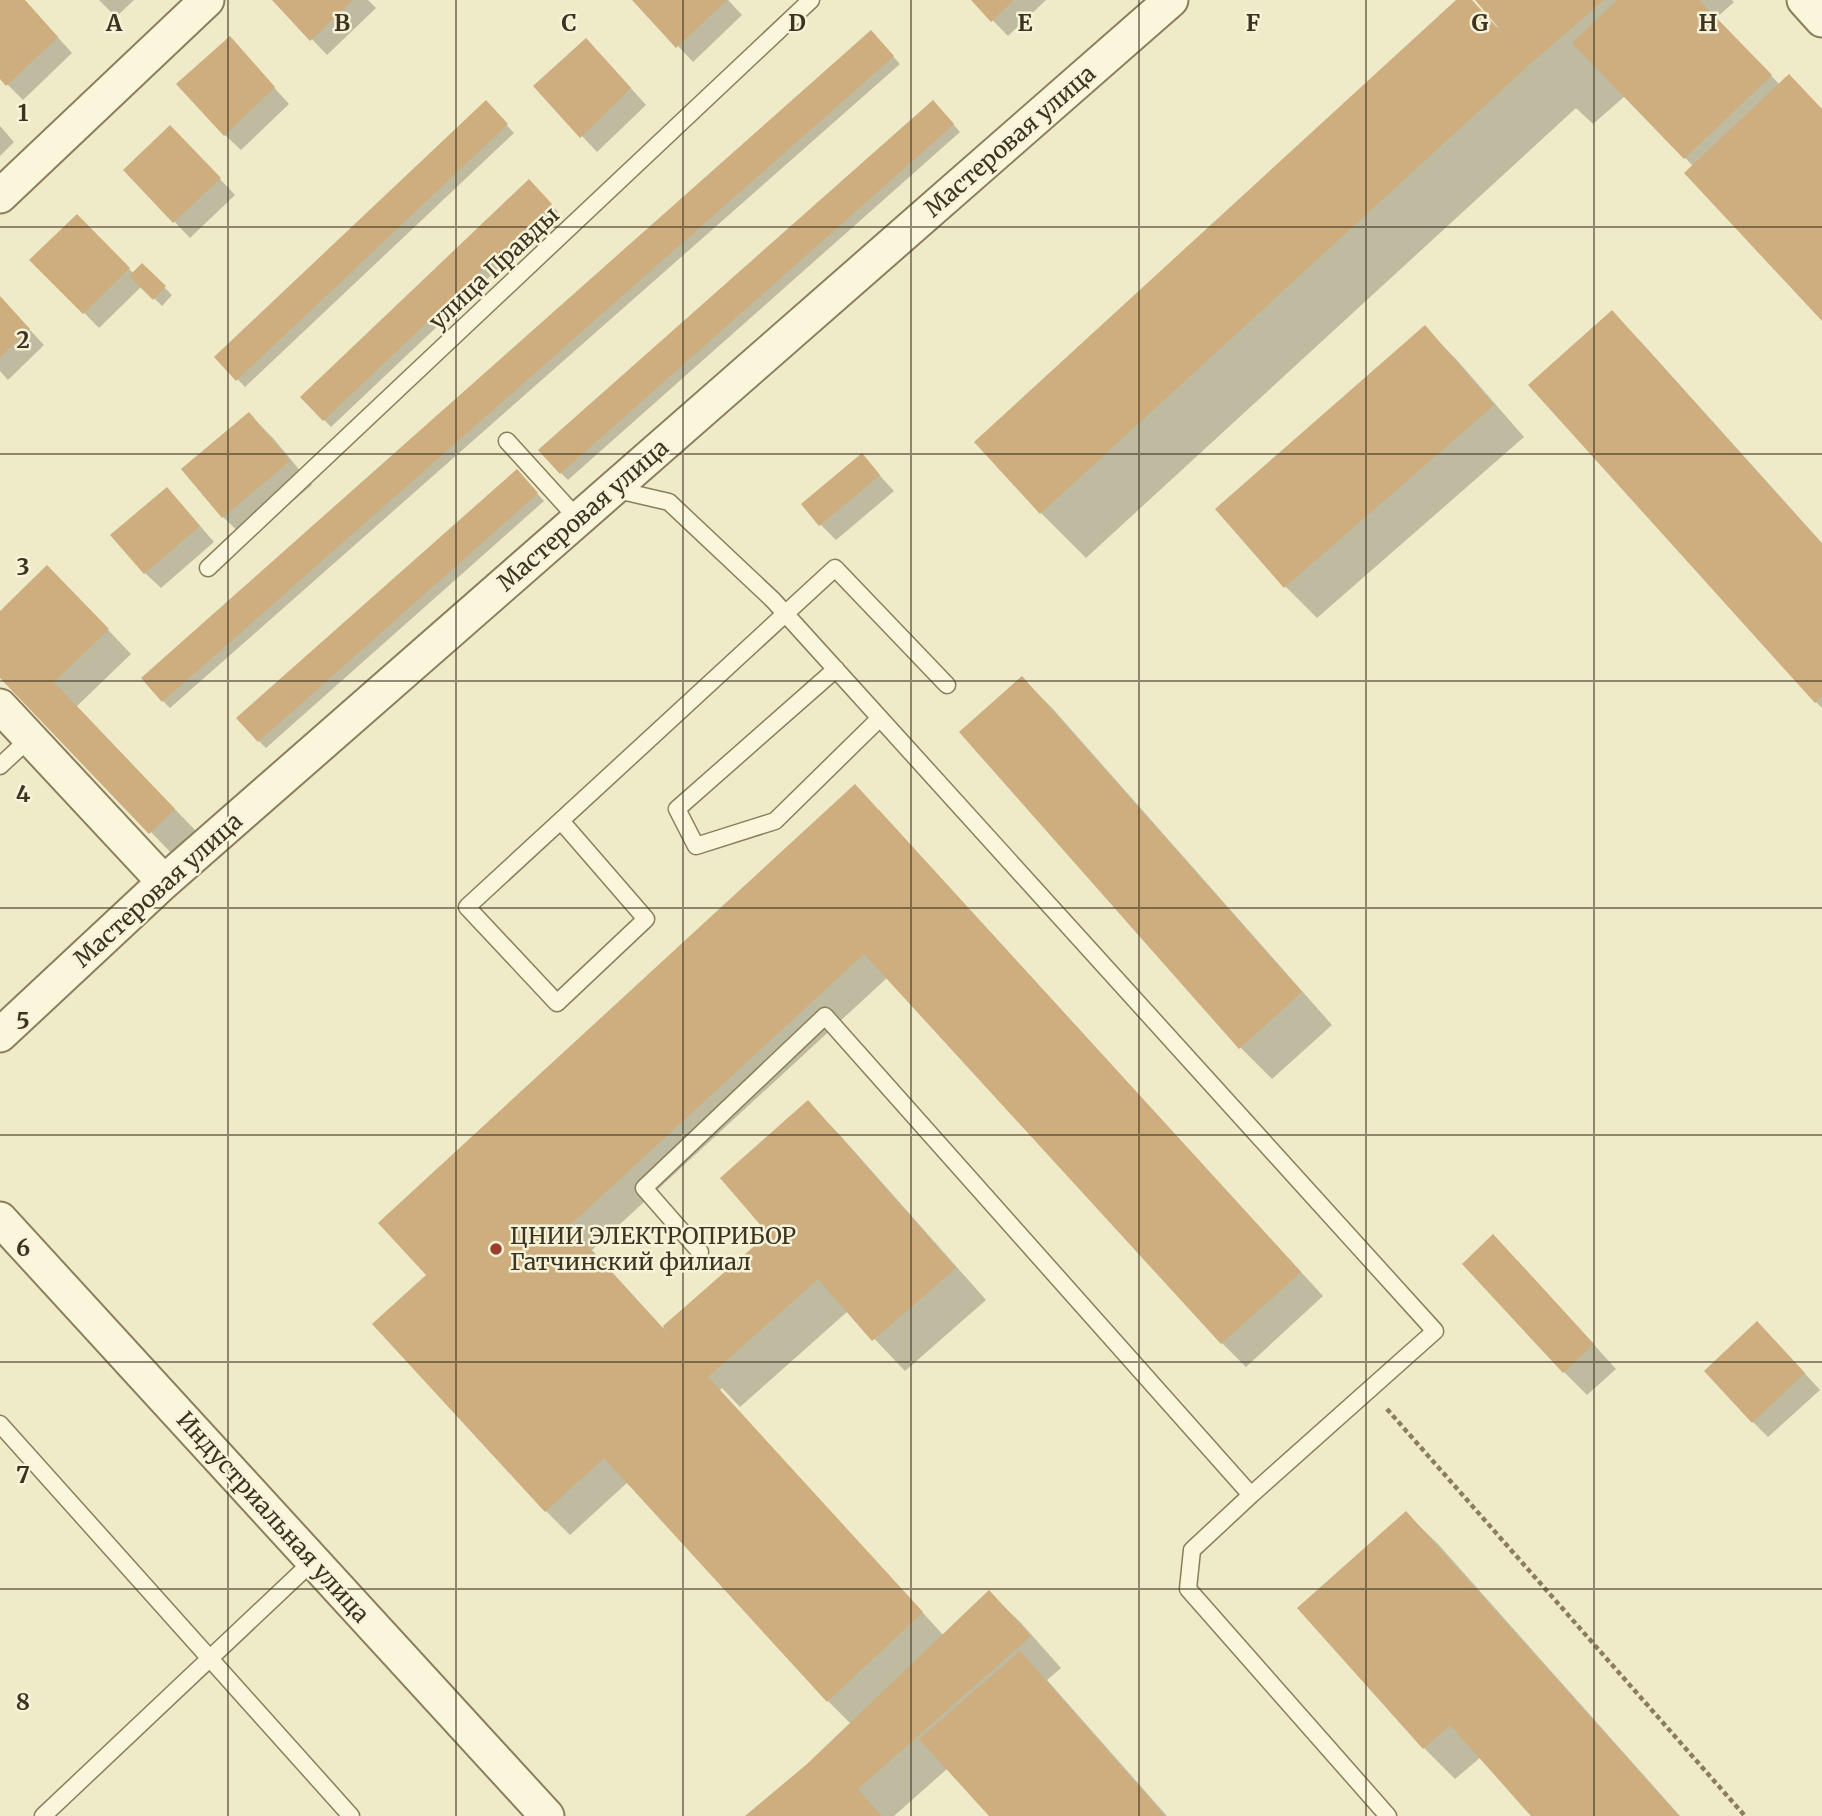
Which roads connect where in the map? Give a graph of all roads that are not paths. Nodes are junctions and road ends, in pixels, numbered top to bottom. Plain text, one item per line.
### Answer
1 (207, 0) edge
2 (811, 0) edge
3 (1171, 0) edge
4 (1804, 0) edge
5 (1822, 20) edge
6 (0, 196) edge
7 (507, 441) dead end
8 (613, 489) junction
9 (578, 519) junction
10 (208, 568) dead end
11 (785, 613) junction
12 (836, 669) junction
13 (947, 685) dead end
14 (0, 706) edge
15 (880, 718) junction
16 (30, 738) junction
17 (0, 766) edge
18 (561, 821) junction
19 (163, 882) junction
20 (0, 1035) edge
21 (0, 1219) edge
22 (700, 1252) dead end
23 (0, 1424) edge
24 (1251, 1495) junction
25 (313, 1561) junction
26 (211, 1658) junction
27 (43, 1816) edge
28 (351, 1816) edge
29 (547, 1816) edge
30 (1388, 1816) edge

1 - 6 street
2 - 10 lane, улица Правды
3 - 8 street, Мастеровая улица
4 - 5 street
7 - 9 lane
8 - 9 street, Мастеровая улица
8 - 11 lane
9 - 19 street, Мастеровая улица
11 - 12 lane
11 - 13 lane
11 - 18 lane
12 - 15 lane
12 - 15 lane
14 - 16 street
15 - 24 lane
16 - 17 lane
16 - 19 street
18 - 18 lane
19 - 20 street, Мастеровая улица
21 - 25 street, Индустриальная улица
22 - 24 lane
23 - 26 lane
24 - 30 lane
25 - 26 lane
25 - 29 street, Индустриальная улица
26 - 27 lane
26 - 28 lane

